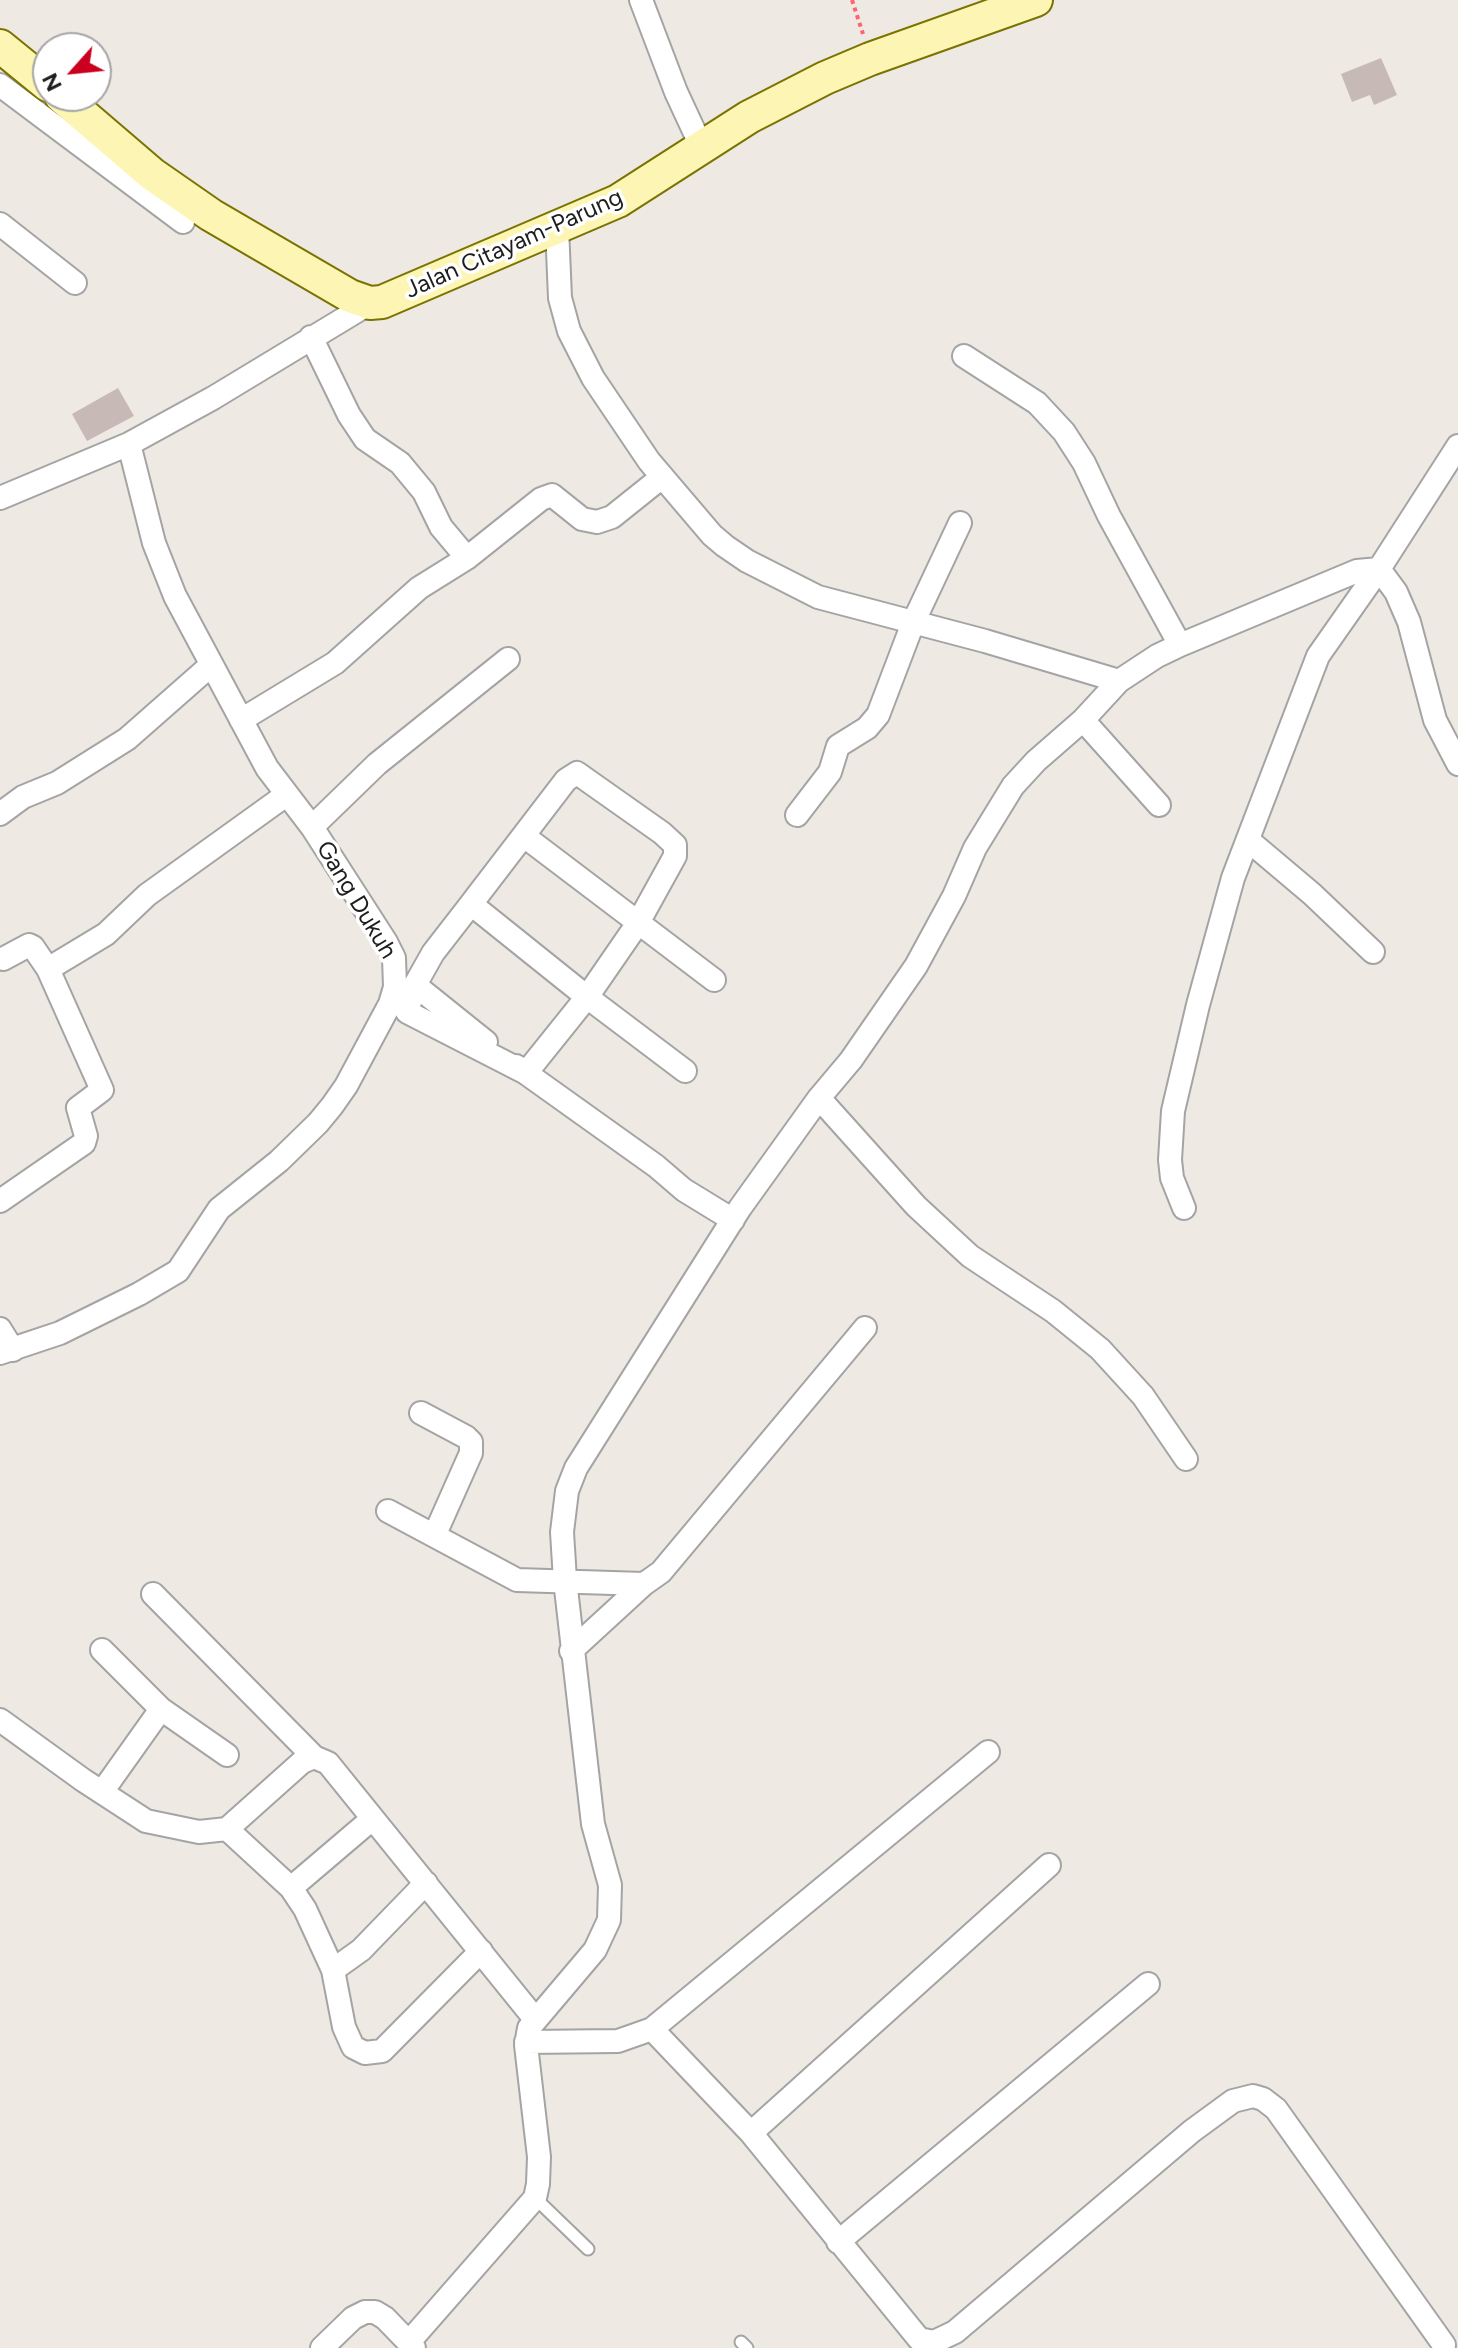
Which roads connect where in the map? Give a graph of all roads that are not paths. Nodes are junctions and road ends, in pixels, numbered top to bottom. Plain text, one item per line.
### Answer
1 (641, 0) edge
2 (1020, 3) edge
3 (0, 46) edge
4 (32, 72) edge
5 (0, 85) edge
6 (77, 112) edge
7 (702, 148) junction
8 (147, 183) junction
9 (183, 222) dead end
10 (0, 224) edge
11 (557, 227) junction
12 (75, 283) dead end
13 (370, 303) junction
14 (311, 337) junction
15 (964, 356) dead end
16 (129, 444) junction
17 (1458, 446) edge
18 (662, 477) junction
19 (0, 498) edge
20 (960, 523) dead end
21 (467, 558) junction
22 (1379, 569) junction
23 (913, 623) junction
24 (1180, 645) junction
25 (508, 659) dead end
26 (210, 666) junction
27 (1119, 681) junction
28 (241, 720) junction
29 (1083, 720) junction
30 (1458, 764) edge
31 (286, 795) junction
32 (1159, 805) dead end
33 (0, 814) edge
34 (797, 815) dead end
35 (312, 827) junction
36 (524, 836) junction
37 (1248, 840) junction
38 (471, 904) junction
39 (638, 923) junction
40 (1373, 952) dead end
41 (1, 958) edge
42 (48, 969) junction
43 (714, 980) dead end
44 (587, 997) junction
45 (685, 1071) dead end
46 (526, 1073) junction
47 (819, 1098) junction
48 (0, 1201) edge
49 (1184, 1208) dead end
50 (737, 1214) junction
51 (865, 1328) dead end
52 (0, 1329) edge
53 (6, 1351) edge
54 (421, 1413) dead end
55 (1186, 1459) dead end
56 (388, 1511) dead end
57 (435, 1534) junction
58 (565, 1580) junction
59 (644, 1584) junction
60 (153, 1594) dead end
61 (102, 1650) dead end
62 (571, 1651) junction
63 (161, 1709) junction
64 (0, 1720) edge
65 (988, 1752) dead end
66 (227, 1755) dead end
67 (314, 1757) junction
68 (102, 1792) junction
69 (372, 1819) junction
70 (227, 1829) junction
71 (1049, 1865) dead end
72 (426, 1883) junction
73 (291, 1888) junction
74 (481, 1951) junction
75 (333, 1970) junction
76 (1148, 1984) dead end
77 (535, 2019) junction
78 (652, 2029) junction
79 (526, 2042) junction
80 (751, 2133) junction
81 (535, 2198) junction
82 (838, 2242) junction
83 (588, 2249) dead end
84 (412, 2345) edge
85 (1444, 2345) dead end
86 (322, 2348) edge

1 - 7 street
2 - 7 main road, Jalan Citayam-Parung
3 - 4 main road
5 - 8 street
6 - 8 main road
7 - 11 main road, Jalan Citayam-Parung
8 - 9 street
8 - 13 main road
10 - 12 street
11 - 13 main road, Jalan Citayam-Parung
11 - 18 street
13 - 14 street
14 - 16 street
14 - 21 street
15 - 24 street
16 - 19 street
16 - 26 street, Gang Dukuh
17 - 22 street
18 - 21 street
18 - 23 street
20 - 23 street
21 - 28 street
22 - 24 street
22 - 30 street
22 - 37 street
23 - 27 street
23 - 34 street
24 - 27 street
25 - 35 street
26 - 28 street, Gang Dukuh
26 - 33 street
27 - 29 street
28 - 31 street, Gang Dukuh
29 - 32 street
29 - 47 street
31 - 35 street, Gang Dukuh
31 - 42 street
35 - 53 street, Gang Dukuh
36 - 38 street
36 - 39 street
36 - 39 street
37 - 40 street
37 - 49 street
38 - 44 street
38 - 46 street
39 - 43 street
39 - 44 street
41 - 42 street
42 - 48 street
44 - 45 street
44 - 46 street
46 - 50 street
47 - 50 street
47 - 55 street
50 - 58 street
51 - 59 street
52 - 53 street
54 - 57 street
56 - 57 street
57 - 58 street
58 - 59 street
58 - 62 street
59 - 62 street
60 - 67 street
61 - 63 street
62 - 77 street
63 - 66 street
63 - 68 street
64 - 68 street
65 - 78 street
67 - 69 street
67 - 70 street
68 - 70 street
69 - 72 street
69 - 73 street
70 - 73 street
71 - 80 street
72 - 74 street
72 - 75 street
73 - 75 street
74 - 75 street
74 - 77 street
76 - 82 street
77 - 79 street
78 - 79 street
78 - 80 street
79 - 81 street
80 - 82 street
81 - 83 lane
81 - 84 street
82 - 85 street
84 - 86 street

